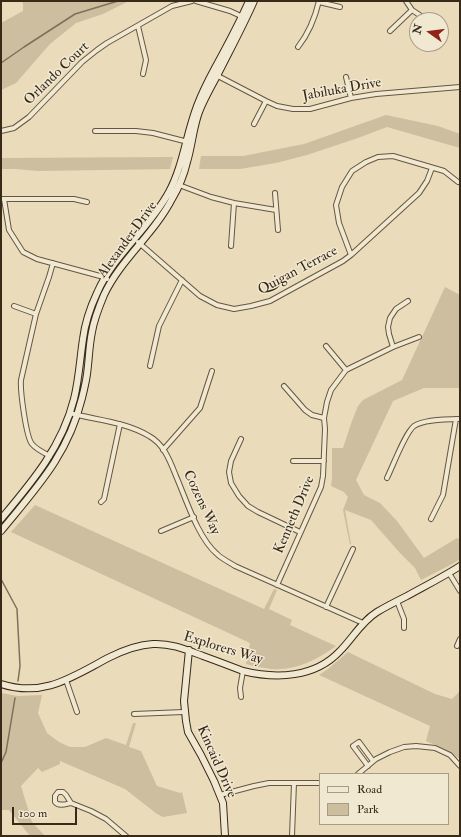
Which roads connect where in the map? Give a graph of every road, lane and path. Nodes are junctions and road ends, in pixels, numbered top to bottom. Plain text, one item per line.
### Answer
1 (192, 1) edge
2 (196, 1) edge
3 (249, 1) edge
4 (254, 1) edge
5 (319, 1) edge
6 (406, 1) edge
7 (340, 7) dead end
8 (412, 10) junction
9 (415, 12) edge
10 (244, 17) junction
11 (138, 26) junction
12 (390, 31) dead end
13 (298, 47) dead end
14 (143, 74) dead end
15 (215, 74) junction
16 (346, 77) dead end
17 (460, 87) edge
18 (351, 98) junction
19 (266, 101) junction
20 (254, 124) dead end
21 (1, 131) edge
22 (95, 131) dead end
23 (189, 142) junction
24 (432, 168) junction
25 (458, 182) dead end
26 (179, 185) junction
27 (275, 193) dead end
28 (2, 199) edge
29 (87, 202) dead end
30 (234, 203) junction
31 (276, 210) junction
32 (278, 230) dead end
33 (134, 239) junction
34 (140, 244) junction
35 (231, 246) dead end
36 (351, 255) junction
37 (53, 263) junction
38 (104, 278) junction
39 (182, 280) junction
40 (111, 282) junction
41 (408, 301) dead end
42 (14, 306) dead end
43 (36, 314) junction
44 (419, 337) dead end
45 (326, 346) dead end
46 (394, 347) junction
47 (150, 366) dead end
48 (346, 370) junction
49 (212, 371) dead end
50 (284, 386) dead end
51 (70, 413) junction
52 (77, 415) junction
53 (324, 418) junction
54 (458, 419) edge
55 (120, 424) junction
56 (241, 439) dead end
57 (164, 450) junction
58 (50, 456) junction
59 (293, 461) dead end
60 (324, 461) junction
61 (387, 478) dead end
62 (101, 502) dead end
63 (194, 517) junction
64 (1, 519) edge
65 (431, 519) dead end
66 (1, 531) edge
67 (161, 531) dead end
68 (300, 532) junction
69 (353, 549) dead end
70 (460, 566) edge
71 (450, 573) junction
72 (277, 585) junction
73 (460, 591) edge
74 (397, 601) junction
75 (326, 607) junction
76 (363, 624) junction
77 (404, 628) dead end
78 (460, 639) edge
79 (457, 646) dead end
80 (189, 650) junction
81 (243, 670) junction
82 (66, 680) junction
83 (1, 684) edge
84 (241, 696) dead end
85 (77, 712) dead end
86 (184, 712) junction
87 (134, 714) dead end
88 (373, 761) junction
89 (368, 766) junction
90 (460, 766) edge
91 (359, 773) edge
92 (294, 783) junction
93 (319, 783) edge
94 (220, 795) junction
95 (72, 803) dead end
96 (126, 836) edge
97 (225, 836) edge
98 (292, 836) edge

1 - 11 street, Orlando Court
2 - 10 street
3 - 10 main road, Alexander Drive
4 - 10 main road, Alexander Drive
5 - 7 street
5 - 13 street
6 - 8 street
8 - 9 street
8 - 12 street
10 - 15 main road, Alexander Drive
11 - 14 street
11 - 21 street, Orlando Court
15 - 19 street, Jabiluka Drive
15 - 23 main road, Alexander Drive
16 - 18 street
17 - 18 street, Jabiluka Drive
18 - 19 street, Jabiluka Drive
19 - 20 street
22 - 23 street
23 - 26 main road, Alexander Drive
23 - 33 main road, Alexander Drive
24 - 25 street
24 - 36 street, Quigan Terrace
24 - 36 street
26 - 30 street
26 - 34 main road, Alexander Drive
27 - 31 street
28 - 29 street
28 - 37 street
30 - 31 street
30 - 35 street
31 - 32 street
33 - 34 street, Quigan Terrace
33 - 38 main road, Alexander Drive
34 - 39 street, Quigan Terrace
34 - 40 main road, Alexander Drive
36 - 39 street, Quigan Terrace
37 - 38 street
37 - 43 street
38 - 40 street
38 - 51 main road, Alexander Drive
39 - 47 street
40 - 52 main road, Alexander Drive
41 - 46 street
42 - 43 street
43 - 58 street
44 - 46 street, Kenneth Drive
45 - 48 street
46 - 48 street, Kenneth Drive
48 - 53 street, Kenneth Drive
49 - 57 street
50 - 53 street
51 - 52 street, Cozens Way
51 - 58 main road, Alexander Drive
52 - 55 street, Cozens Way
52 - 66 main road, Alexander Drive
53 - 60 street, Kenneth Drive
54 - 61 street
54 - 65 street
55 - 57 street, Cozens Way
55 - 62 street
56 - 68 street
57 - 63 street, Cozens Way
58 - 64 main road, Alexander Drive
59 - 60 street
60 - 68 street, Kenneth Drive
63 - 67 street
63 - 72 street, Cozens Way
68 - 72 street, Kenneth Drive
69 - 75 street
70 - 71 main road, Explorers Way
71 - 73 street
71 - 74 main road, Explorers Way
72 - 75 street, Cozens Way
74 - 76 main road, Explorers Way
74 - 77 street
75 - 76 street, Cozens Way
76 - 81 main road, Explorers Way
78 - 79 street
80 - 81 main road, Explorers Way
80 - 82 main road, Explorers Way
80 - 86 main road, Kincaid Drive
81 - 84 street
82 - 83 main road, Explorers Way
82 - 85 street
86 - 87 street
86 - 94 main road, Kincaid Drive
88 - 89 street
88 - 89 street
88 - 90 street
89 - 91 street
92 - 93 street
92 - 94 street
92 - 98 street
94 - 97 main road, Kincaid Drive
95 - 96 street

